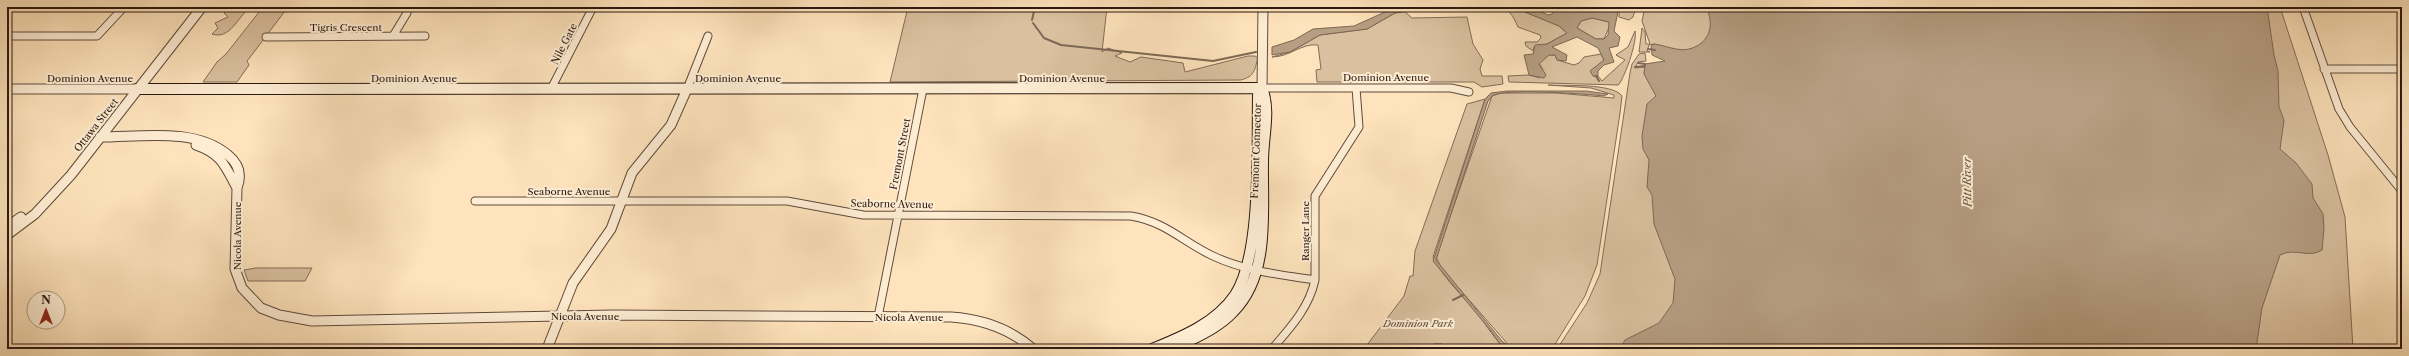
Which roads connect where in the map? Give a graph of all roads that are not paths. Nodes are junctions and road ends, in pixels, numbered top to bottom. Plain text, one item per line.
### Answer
1 (124, 7) edge
2 (202, 7) edge
3 (407, 7) edge
4 (593, 7) edge
5 (1263, 7) edge
6 (2304, 7) edge
7 (8, 36) edge
8 (393, 36) junction
9 (425, 36) dead end
10 (708, 36) dead end
11 (266, 37) dead end
12 (2324, 69) junction
13 (2402, 69) edge
14 (1262, 88) junction
15 (1356, 88) junction
16 (7, 89) edge
17 (137, 89) junction
18 (552, 89) junction
19 (687, 89) junction
20 (923, 89) junction
21 (1469, 92) dead end
22 (100, 137) junction
23 (180, 139) junction
24 (226, 158) junction
25 (237, 188) junction
26 (2402, 191) edge
27 (48, 198) junction
28 (476, 201) dead end
29 (622, 201) junction
30 (899, 215) junction
31 (7, 227) edge
32 (7, 236) edge
33 (1253, 270) junction
34 (1314, 280) junction
35 (560, 316) junction
36 (878, 316) junction
37 (547, 349) edge
38 (1033, 349) edge
39 (1152, 349) edge
40 (1172, 349) edge
41 (1272, 349) edge

1 - 7 street
2 - 17 street, Ottawa Street
3 - 8 street
4 - 18 street, Nile Gate
5 - 14 street
6 - 12 street
8 - 9 street, Tigris Crescent
8 - 11 street, Tigris Crescent
10 - 19 street
12 - 13 street
12 - 26 street
14 - 15 street, Dominion Avenue
14 - 20 main road, Dominion Avenue
14 - 33 main road, Fremont Connector
15 - 21 street, Dominion Avenue
15 - 34 street, Ranger Lane
16 - 17 street, Dominion Avenue
17 - 18 main road, Dominion Avenue
17 - 22 street, Ottawa Street
18 - 19 main road, Dominion Avenue
19 - 20 main road, Dominion Avenue
19 - 29 street
20 - 30 street, Fremont Street
22 - 23 street, Nicola Avenue
22 - 27 street, Ottawa Street
23 - 24 street, Nicola Avenue
23 - 24 street, Nicola Avenue
24 - 25 street, Nicola Avenue
24 - 25 street, Nicola Avenue
25 - 35 street, Nicola Avenue
27 - 31 street, Ottawa Street
27 - 32 street, Ottawa Street
28 - 29 street, Seaborne Avenue
29 - 30 street, Seaborne Avenue
29 - 35 street
30 - 33 street, Seaborne Avenue
30 - 36 street, Fremont Street
33 - 34 street, Seaborne Avenue
33 - 39 main road, Fremont Connector
33 - 40 main road, Fremont Connector
34 - 41 street, Ranger Lane
35 - 36 street, Nicola Avenue
35 - 37 street
36 - 38 street, Nicola Avenue

